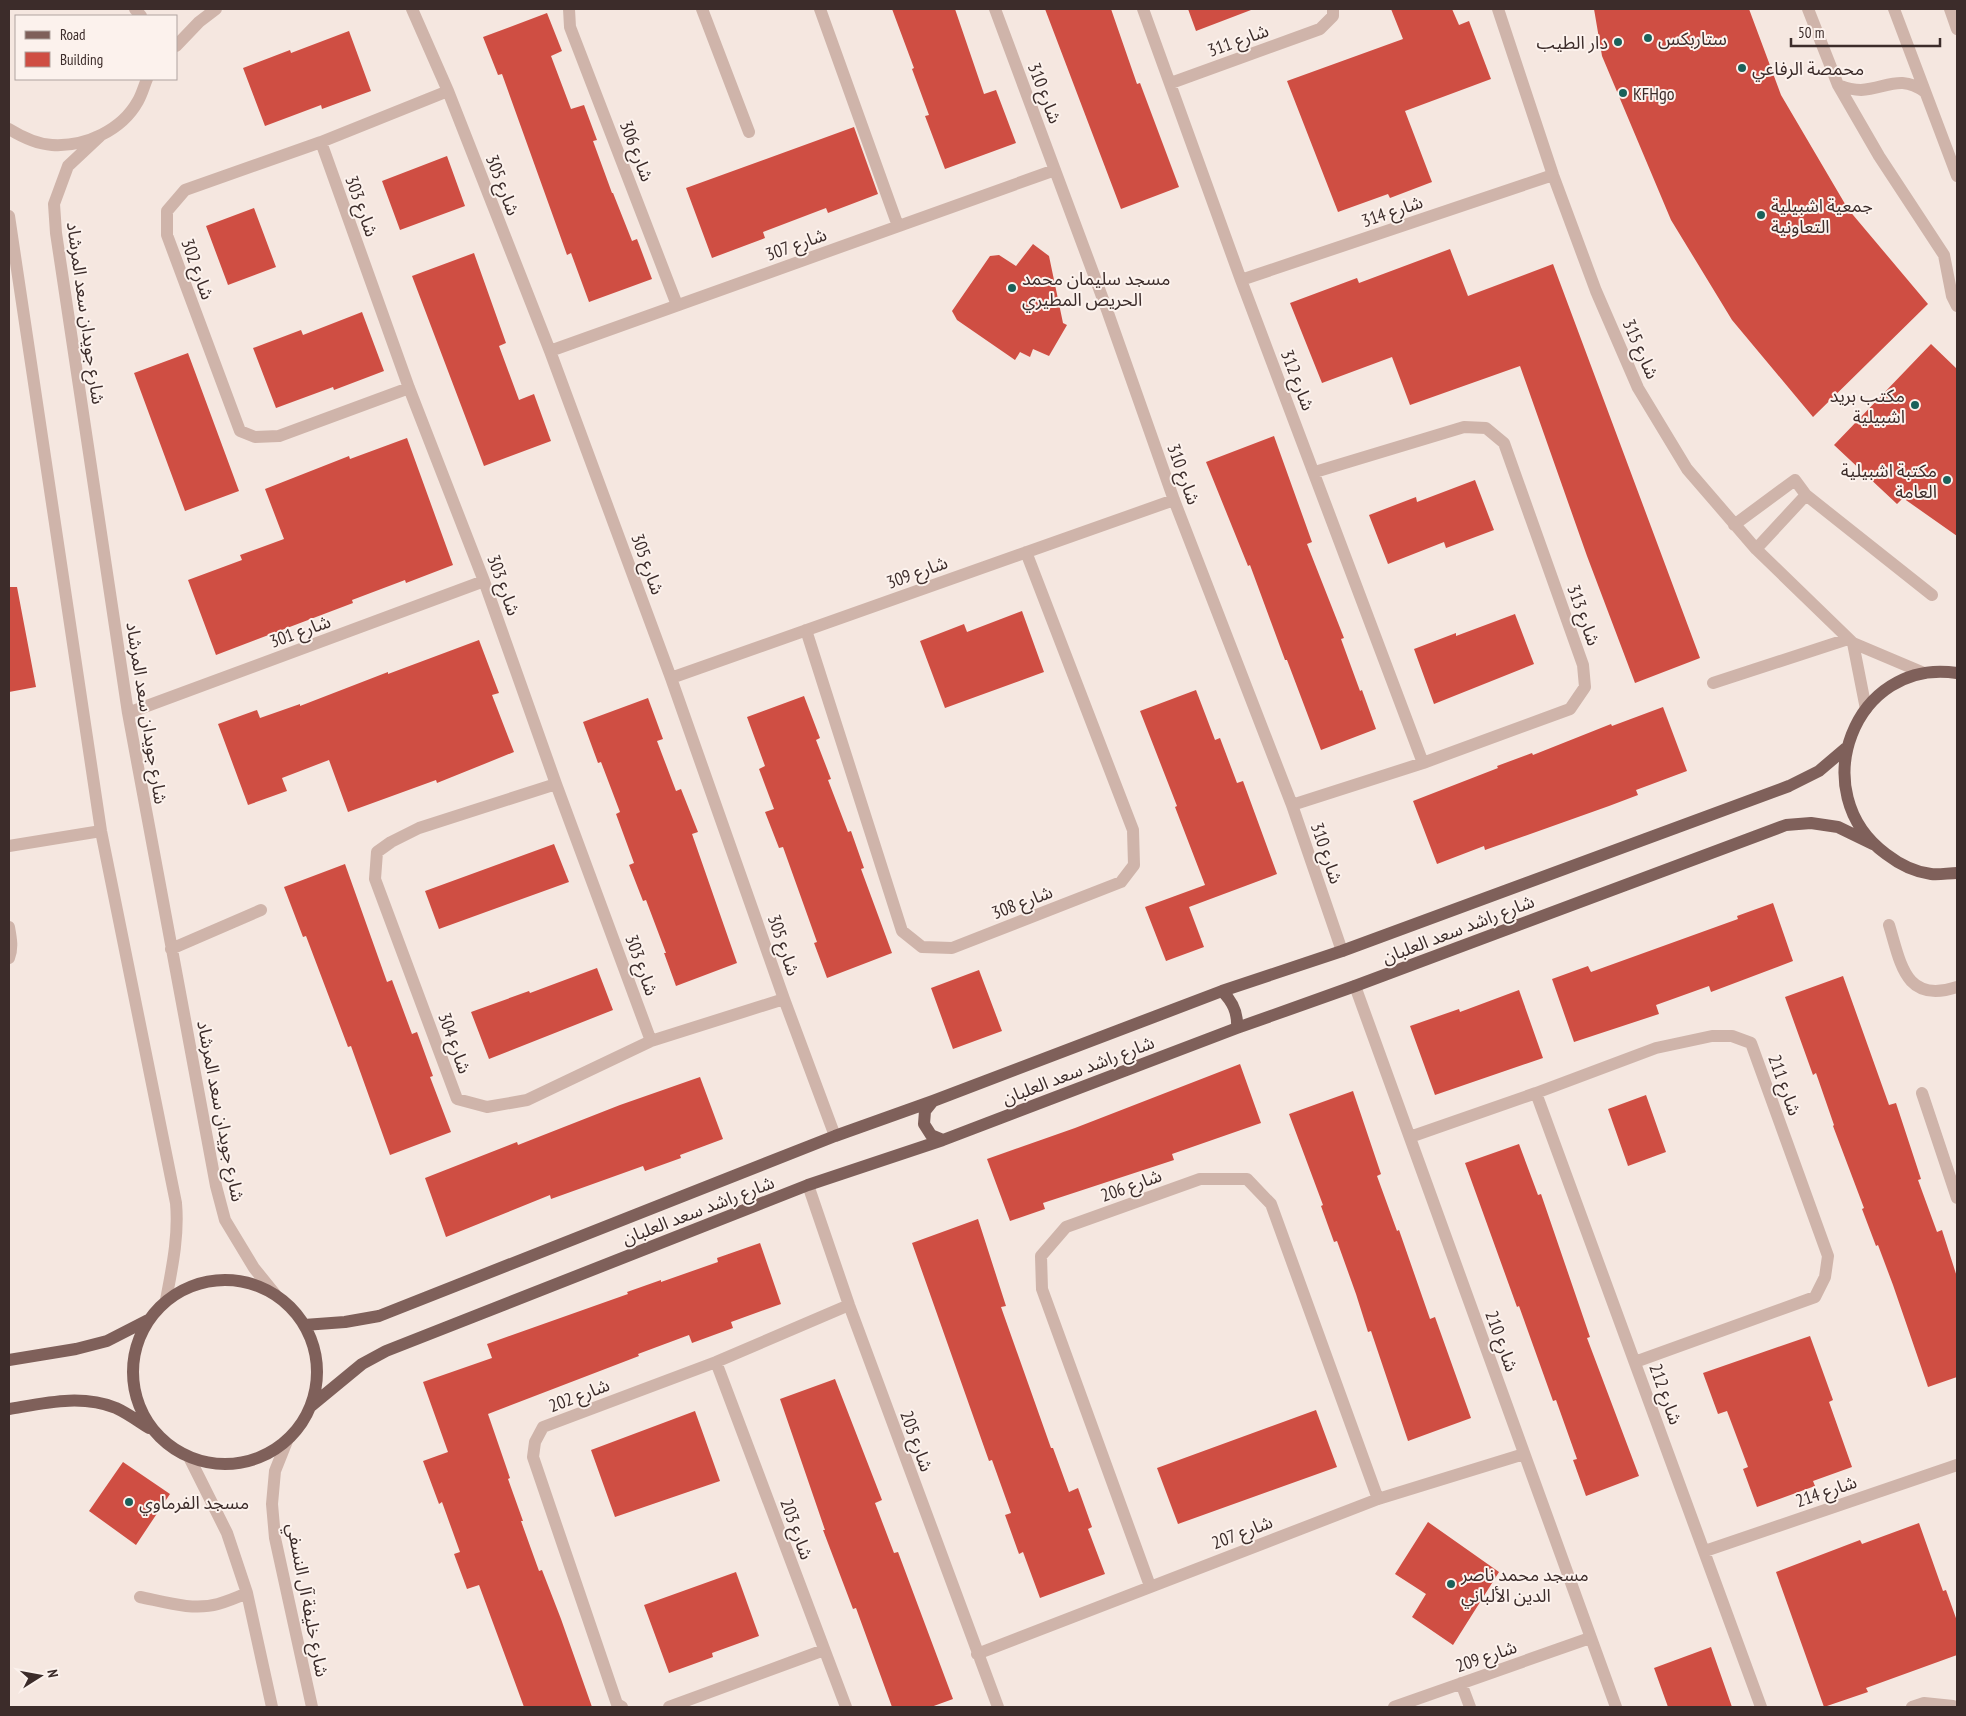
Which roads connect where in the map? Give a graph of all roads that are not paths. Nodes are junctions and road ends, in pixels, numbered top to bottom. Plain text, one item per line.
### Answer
1 (216, 9) edge
2 (412, 9) edge
3 (568, 9) edge
4 (702, 9) edge
5 (820, 9) edge
6 (995, 9) edge
7 (1143, 9) edge
8 (1333, 9) edge
9 (1498, 9) edge
10 (1808, 9) edge
11 (1894, 9) edge
12 (1950, 9) edge
13 (1957, 29) edge
14 (178, 44) edge
15 (147, 80) edge
16 (1171, 83) junction
17 (1838, 85) junction
18 (448, 91) junction
19 (1925, 92) junction
20 (9, 129) edge
21 (749, 132) dead end
22 (100, 136) junction
23 (320, 142) junction
24 (1055, 170) junction
25 (1553, 174) junction
26 (1957, 176) edge
27 (9, 216) edge
28 (898, 226) junction
29 (1957, 268) edge
30 (1241, 280) junction
31 (1951, 284) junction
32 (677, 305) junction
33 (1957, 306) edge
34 (550, 351) junction
35 (409, 388) junction
36 (1315, 472) junction
37 (1806, 495) junction
38 (1174, 500) junction
39 (1734, 525) junction
40 (1756, 549) junction
41 (1026, 552) junction
42 (484, 581) junction
43 (1932, 595) dead end
44 (806, 630) junction
45 (1851, 641) junction
46 (1957, 673) edge
47 (1924, 674) junction
48 (671, 678) junction
49 (1713, 682) dead end
50 (1866, 709) junction
51 (128, 713) junction
52 (1846, 748) junction
53 (1423, 763) junction
54 (556, 784) junction
55 (1292, 805) junction
56 (101, 831) junction
57 (1872, 844) junction
58 (9, 846) edge
59 (1957, 873) edge
60 (261, 910) dead end
61 (1889, 926) dead end
62 (9, 927) edge
63 (171, 949) junction
64 (1342, 951) junction
65 (9, 958) edge
66 (1355, 986) junction
67 (1957, 986) edge
68 (1222, 991) junction
69 (784, 999) junction
70 (1237, 1028) junction
71 (652, 1041) junction
72 (1536, 1093) junction
73 (1922, 1094) dead end
74 (934, 1101) junction
75 (836, 1136) junction
76 (1410, 1137) junction
77 (943, 1140) junction
78 (808, 1185) junction
79 (1957, 1198) edge
80 (275, 1294) junction
81 (166, 1300) junction
82 (849, 1305) junction
83 (148, 1320) junction
84 (304, 1324) junction
85 (9, 1360) edge
86 (716, 1362) junction
87 (1635, 1362) junction
88 (312, 1406) junction
89 (9, 1409) edge
90 (150, 1428) junction
91 (287, 1442) junction
92 (1524, 1454) junction
93 (190, 1459) junction
94 (1957, 1465) edge
95 (1378, 1499) junction
96 (1705, 1551) junction
97 (1150, 1586) junction
98 (248, 1593) junction
99 (140, 1597) dead end
100 (1590, 1638) junction
101 (824, 1650) junction
102 (978, 1654) junction
103 (1461, 1682) junction
104 (272, 1707) edge
105 (312, 1707) edge
106 (622, 1707) edge
107 (669, 1707) edge
108 (846, 1707) edge
109 (998, 1707) edge
110 (1394, 1707) edge
111 (1470, 1707) edge
112 (1616, 1707) edge
113 (1761, 1707) edge
114 (1912, 1707) edge
115 (1954, 1707) edge

1 - 14 street
2 - 18 street, شارع 305
3 - 32 street, شارع 306
4 - 21 street
5 - 28 street
6 - 24 street, شارع 310
7 - 16 street, شارع 312
8 - 16 street, شارع 311
9 - 25 street, شارع 315
10 - 17 street
11 - 19 street
12 - 13 street
15 - 22 street
16 - 30 street, شارع 312
17 - 19 street
17 - 31 street
18 - 23 street, شارع 302
18 - 34 street, شارع 305
19 - 26 street
20 - 22 street
22 - 51 street, شارع جويدان سعد المرشاد
23 - 35 street, شارع 303
23 - 35 street, شارع 302
24 - 28 street, شارع 307
24 - 38 street, شارع 310
25 - 30 street, شارع 314
25 - 39 street, شارع 315
27 - 56 street
28 - 32 street, شارع 307
29 - 31 street
30 - 36 street, شارع 312
31 - 33 street
32 - 34 street, شارع 307
34 - 48 street, شارع 305
35 - 42 street, شارع 303
36 - 53 street, شارع 312
36 - 53 street, شارع 313
37 - 39 street
37 - 40 street
37 - 43 street
38 - 41 street, شارع 309
38 - 55 street, شارع 310
39 - 40 street, شارع 315
40 - 45 street, شارع 315
41 - 44 street, شارع 309
41 - 44 street, شارع 308
42 - 51 street, شارع 301
42 - 54 street, شارع 303
44 - 48 street, شارع 309
45 - 47 street, شارع 315
45 - 49 street
45 - 50 street
46 - 47 main road
47 - 50 main road
48 - 69 street, شارع 305
50 - 52 main road
51 - 63 street, شارع جويدان سعد المرشاد
52 - 57 main road
52 - 64 main road, شارع راشد سعد العلبان
53 - 55 street, شارع 313
54 - 71 street, شارع 303
54 - 71 street, شارع 304
55 - 64 street, شارع 310
56 - 58 street
56 - 81 street
57 - 59 main road
57 - 66 main road, شارع راشد سعد العلبان
60 - 63 street
61 - 67 street
62 - 65 street
63 - 80 street, شارع جويدان سعد المرشاد
64 - 68 main road, شارع راشد سعد العلبان
66 - 70 main road, شارع راشد سعد العلبان
66 - 76 street, شارع 210
68 - 70 main road
68 - 74 main road, شارع راشد سعد العلبان
69 - 71 street, شارع 304
69 - 75 street, شارع 305
70 - 77 main road, شارع راشد سعد العلبان
72 - 76 street, شارع 211
72 - 87 street, شارع 212
72 - 87 street, شارع 211
73 - 79 street
74 - 75 main road, شارع راشد سعد العلبان
74 - 77 main road
75 - 84 main road, شارع راشد سعد العلبان
76 - 92 street, شارع 210
77 - 78 main road, شارع راشد سعد العلبان
78 - 82 street, شارع 205
78 - 88 main road, شارع راشد سعد العلبان
80 - 81 main road
80 - 84 main road
81 - 83 main road
82 - 86 street, شارع 202
82 - 102 street, شارع 205
83 - 85 main road
83 - 90 main road
84 - 88 main road
86 - 101 street, شارع 203
86 - 106 street, شارع 202
87 - 96 street, شارع 212
88 - 91 main road
89 - 90 main road
90 - 93 main road
91 - 93 main road
91 - 105 street, شارع خليفة آل النسفي
92 - 95 street, شارع 207
92 - 100 street, شارع 210
93 - 98 street
94 - 96 street, شارع 214
95 - 97 street, شارع 207
95 - 97 street, شارع 206
96 - 113 street, شارع 212
97 - 102 street, شارع 207
98 - 99 street
98 - 104 street
100 - 103 street, شارع 209
100 - 112 street, شارع 210
101 - 107 street
101 - 108 street, شارع 203
102 - 109 street, شارع 205
103 - 110 street, شارع 209
103 - 111 street
114 - 115 street

